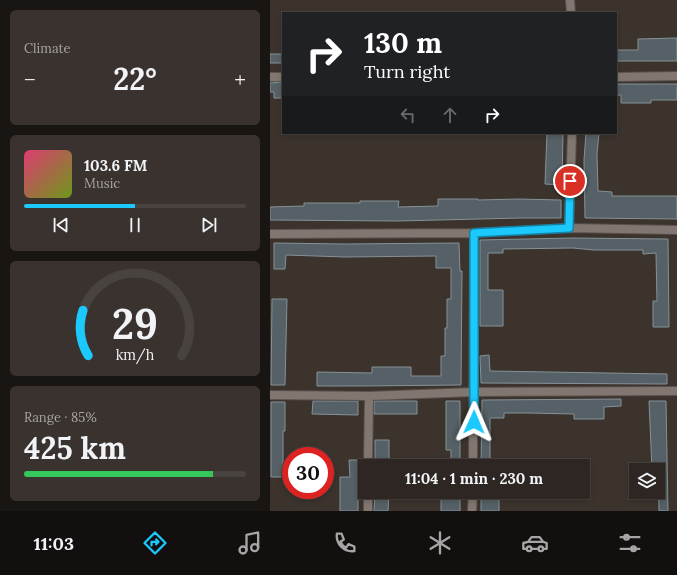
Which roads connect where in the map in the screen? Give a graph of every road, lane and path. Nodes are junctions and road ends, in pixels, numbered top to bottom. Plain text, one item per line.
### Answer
1 (570, 0) edge
2 (571, 12) edge
3 (677, 76) edge
4 (270, 77) edge
5 (282, 77) edge
6 (617, 77) edge
7 (572, 134) edge
8 (569, 228) junction
9 (677, 230) edge
10 (474, 233) junction
11 (270, 234) edge
12 (677, 391) edge
13 (474, 392) junction
14 (270, 395) edge
15 (369, 396) junction
16 (368, 459) edge
17 (473, 459) edge
18 (368, 499) edge
19 (473, 499) edge
20 (368, 511) edge
21 (472, 511) edge

1 - 2 street
3 - 6 street
4 - 5 street
7 - 8 street
8 - 9 street
8 - 10 street
10 - 11 street
10 - 13 street
12 - 13 street
13 - 15 street
13 - 17 street
14 - 15 street
15 - 16 street
18 - 20 street
19 - 21 street

